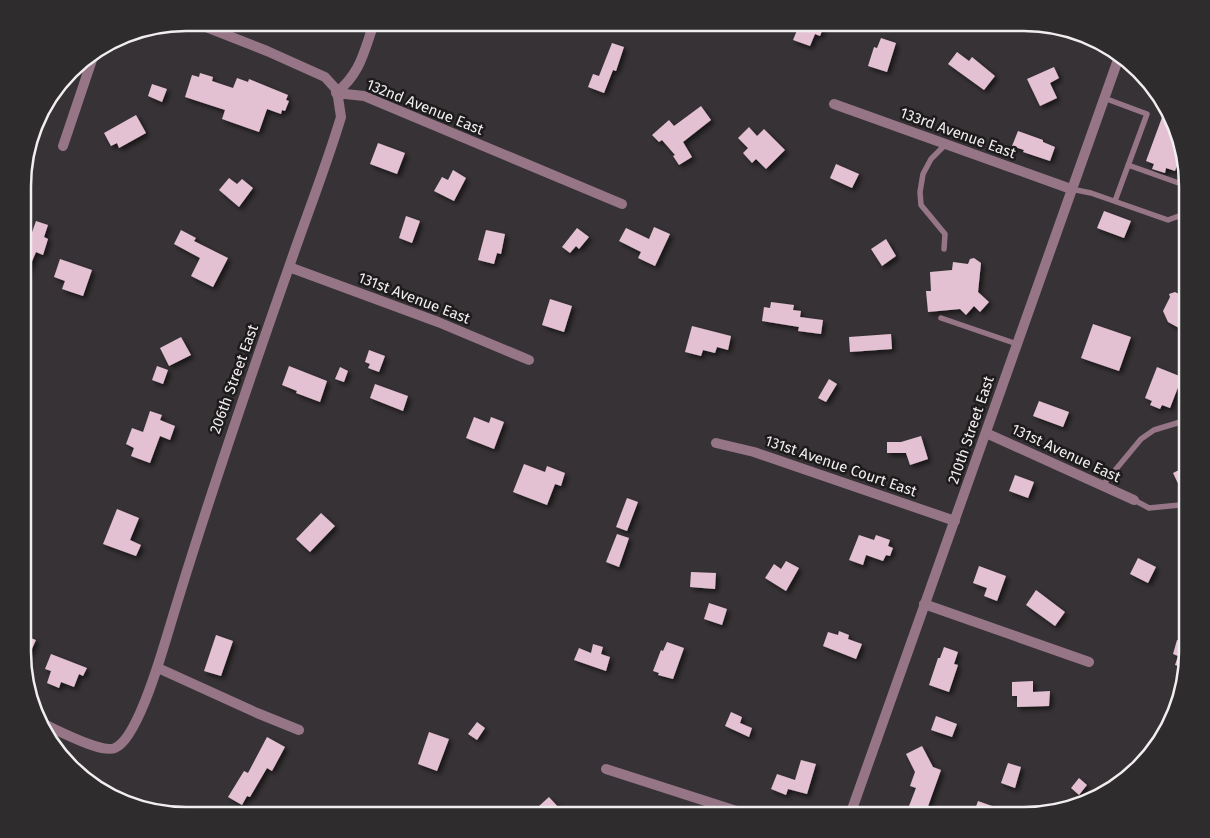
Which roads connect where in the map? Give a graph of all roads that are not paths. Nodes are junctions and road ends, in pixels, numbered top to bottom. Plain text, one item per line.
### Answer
1 (219, 31) edge
2 (371, 31) edge
3 (1117, 62) edge
4 (91, 64) edge
5 (336, 93) junction
6 (1104, 98) junction
7 (834, 104) dead end
8 (946, 144) junction
9 (63, 146) dead end
10 (1128, 165) junction
11 (1178, 183) edge
12 (1072, 189) junction
13 (1115, 201) junction
14 (622, 204) dead end
15 (1178, 216) edge
16 (944, 249) dead end
17 (288, 267) junction
18 (941, 318) dead end
19 (1017, 344) junction
20 (529, 360) dead end
21 (1178, 423) edge
22 (986, 433) junction
23 (716, 443) dead end
24 (1102, 486) junction
25 (1134, 500) joint
26 (1178, 505) edge
27 (955, 520) junction
28 (924, 604) junction
29 (1089, 662) dead end
30 (158, 668) junction
31 (51, 727) edge
32 (299, 730) dead end
33 (606, 769) dead end
34 (723, 807) edge
35 (853, 807) edge

1 - 5 street
2 - 5 street
3 - 6 street, 210th Street East
4 - 9 street
5 - 14 street, 132nd Avenue East
5 - 17 street, 206th Street East
6 - 10 lane
6 - 12 street, 210th Street East
7 - 8 street, 133rd Avenue East
8 - 12 street, 133rd Avenue East
8 - 16 lane
10 - 11 lane
10 - 13 lane
12 - 13 lane
12 - 19 street, 210th Street East
13 - 15 lane
17 - 20 street, 131st Avenue East
17 - 30 street, 206th Street East
18 - 19 lane
19 - 22 street, 210th Street East
21 - 24 lane
22 - 24 street, 131st Avenue East
22 - 27 street, 210th Street East
23 - 27 street, 131st Avenue Court East
24 - 25 street, 131st Avenue East
25 - 26 lane
27 - 28 street, 210th Street East
28 - 29 street
28 - 35 street, 210th Street East
30 - 31 street, 206th Street East
30 - 32 street
33 - 34 street

